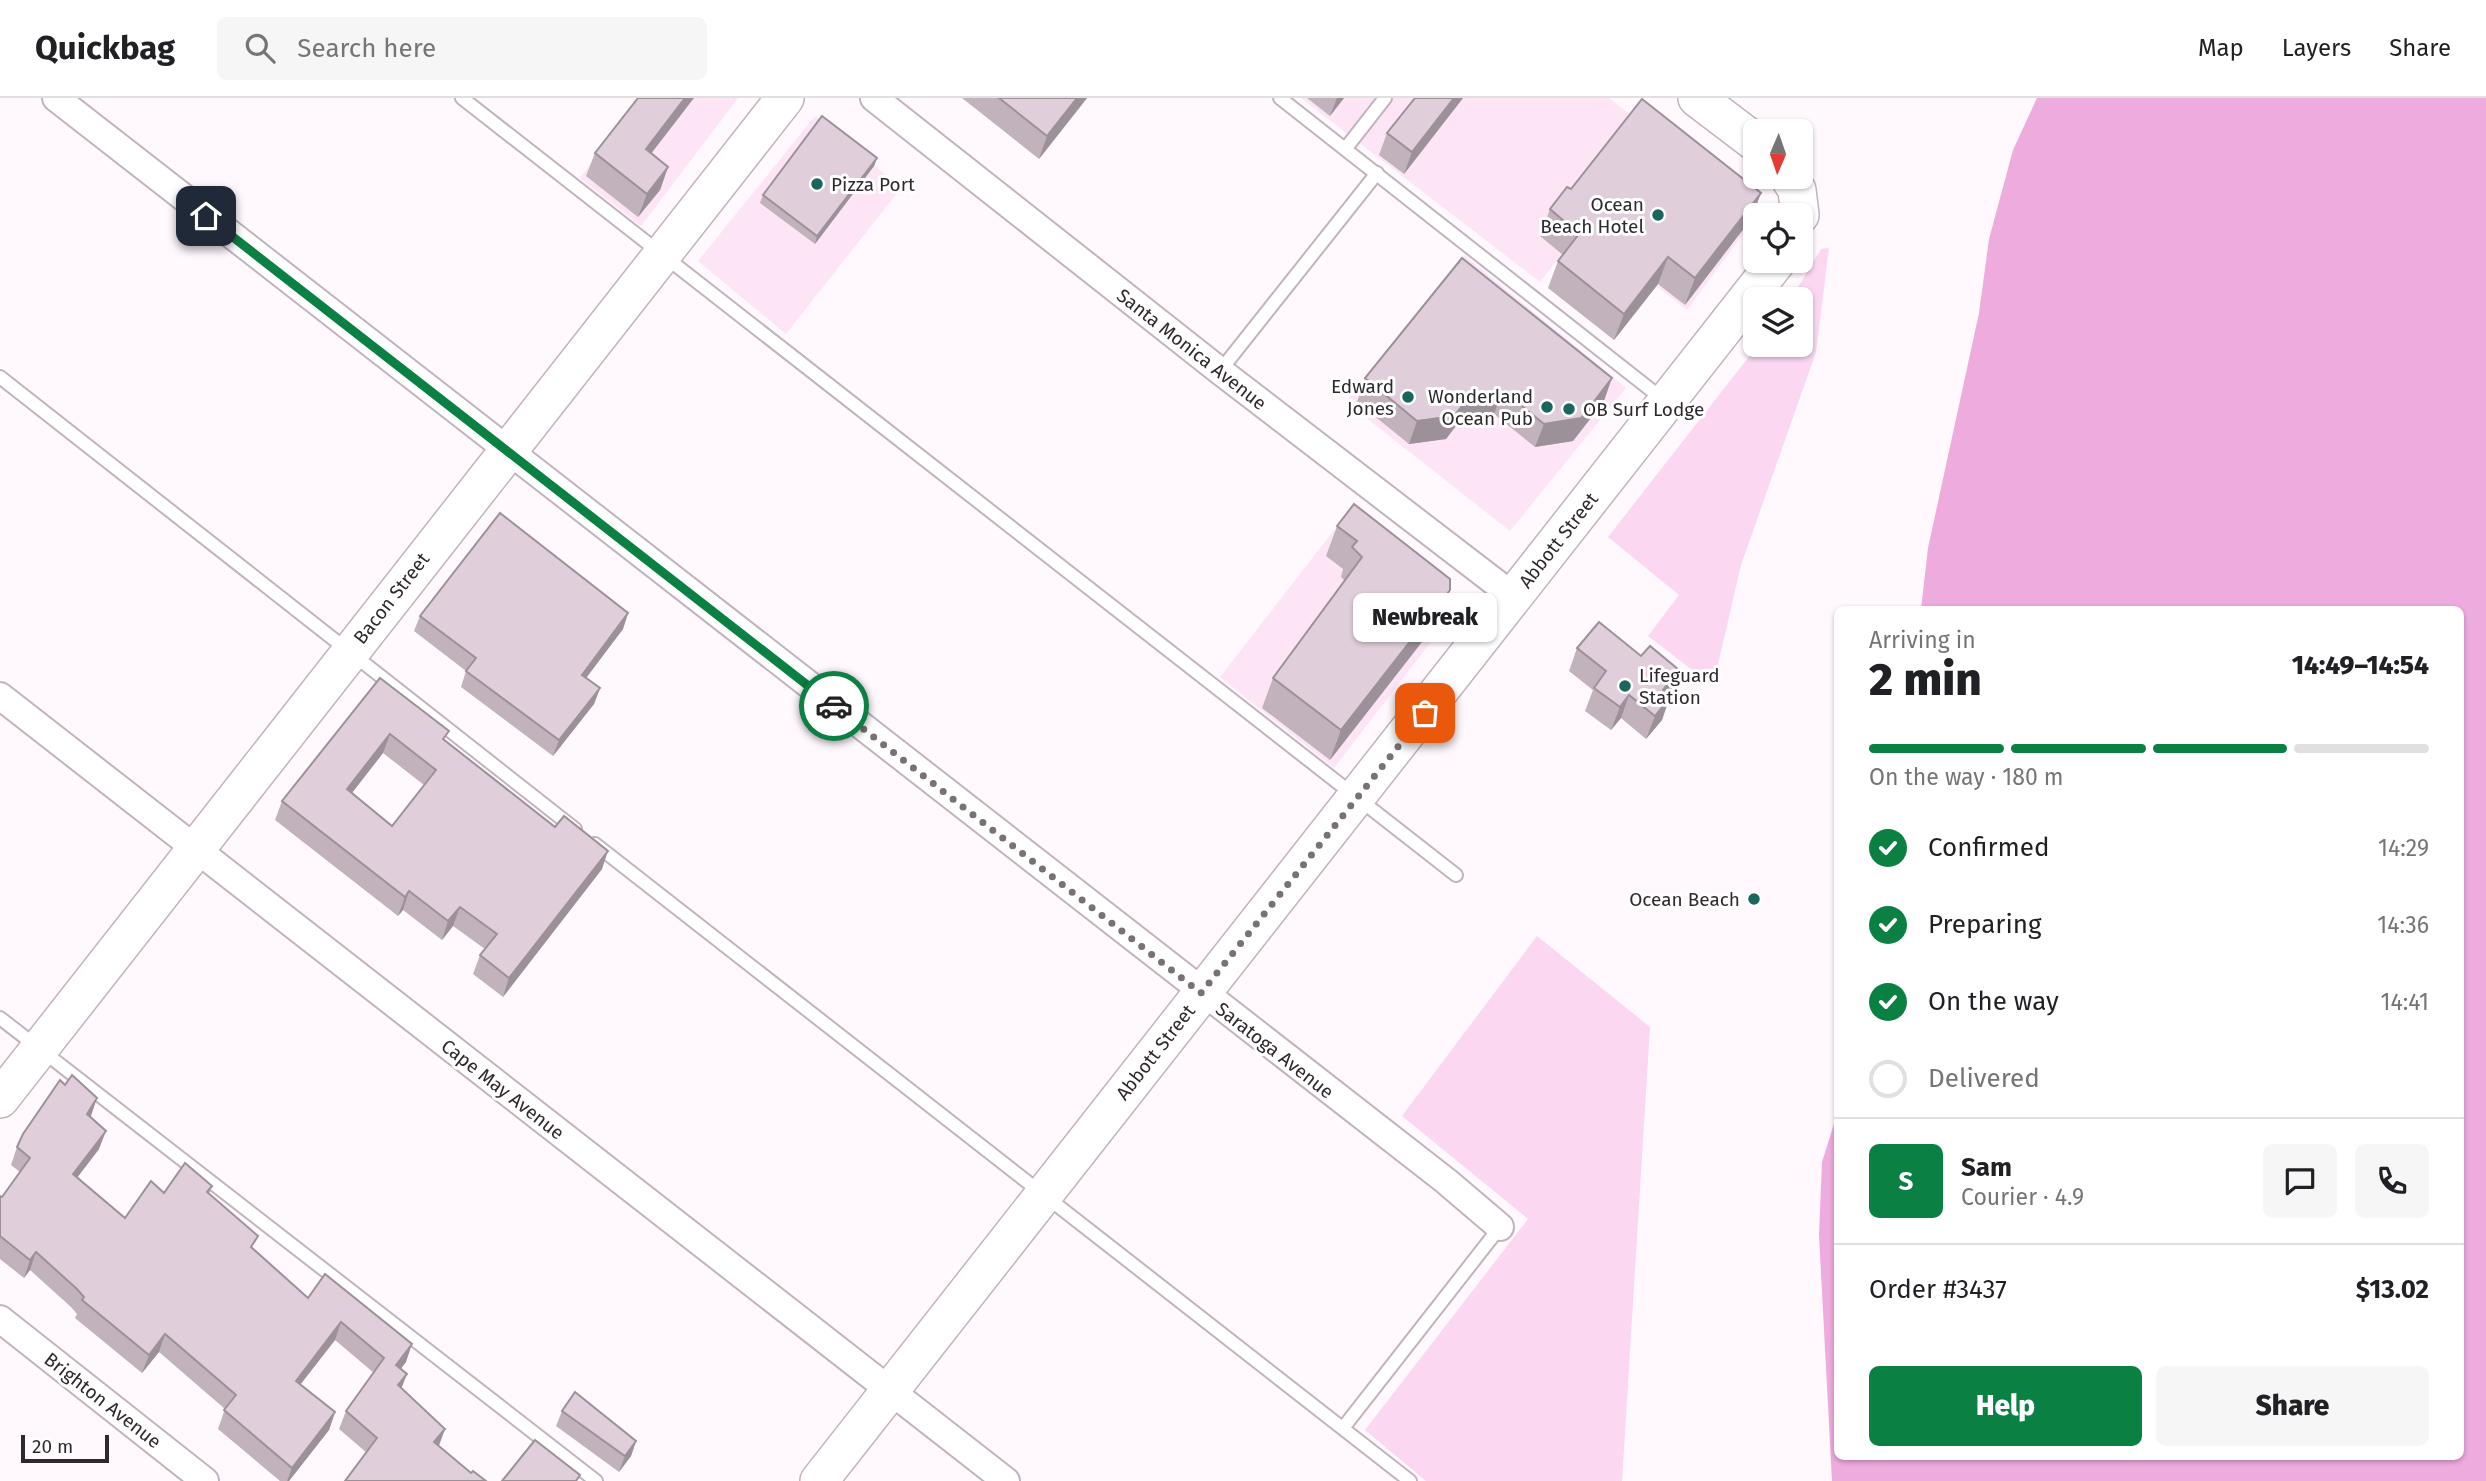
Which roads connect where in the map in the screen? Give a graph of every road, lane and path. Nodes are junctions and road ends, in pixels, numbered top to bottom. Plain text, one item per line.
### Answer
1 (56, 98) edge
2 (462, 98) edge
3 (785, 98) edge
4 (874, 98) edge
5 (1280, 98) edge
6 (1385, 98) edge
7 (1697, 98) edge
8 (1743, 132) edge
9 (1346, 148) junction
10 (1377, 173) junction
11 (661, 253) junction
12 (1767, 273) edge
13 (1220, 371) junction
14 (0, 377) edge
15 (1666, 401) junction
16 (507, 451) junction
17 (1513, 596) junction
18 (349, 652) junction
19 (0, 696) edge
20 (1356, 797) junction
21 (195, 849) junction
22 (1456, 875) dead end
23 (1201, 993) junction
24 (0, 1018) edge
25 (39, 1049) junction
26 (0, 1099) edge
27 (1044, 1196) junction
28 (1500, 1227) joint
29 (0, 1318) edge
30 (890, 1391) junction
31 (1342, 1428) junction
32 (205, 1481) edge
33 (596, 1481) edge
34 (820, 1481) edge
35 (1006, 1481) edge
36 (1410, 1481) edge

1 - 16 street, Saratoga Avenue
2 - 11 lane
3 - 11 street, Bacon Street
4 - 13 street, Santa Monica Avenue
5 - 9 lane
6 - 9 lane
7 - 8 street
9 - 10 lane
10 - 13 lane
10 - 15 lane
11 - 16 street, Bacon Street
11 - 20 lane
12 - 15 street, Abbott Street
13 - 17 street, Santa Monica Avenue
14 - 18 lane
15 - 17 street, Abbott Street
16 - 18 street, Bacon Street
16 - 23 street, Saratoga Avenue
17 - 20 street, Abbott Street
18 - 21 street, Bacon Street
18 - 27 lane
19 - 21 street, Cape May Avenue
20 - 22 lane
20 - 23 street, Abbott Street
21 - 25 street, Bacon Street
21 - 30 street, Cape May Avenue
23 - 27 street, Abbott Street
23 - 28 street, Saratoga Avenue
24 - 25 lane
25 - 26 street, Bacon Street
25 - 33 lane
27 - 30 street, Abbott Street
27 - 31 lane
28 - 31 lane
29 - 32 street, Brighton Avenue
30 - 34 street, Abbott Street
30 - 35 street, Cape May Avenue
31 - 36 lane

